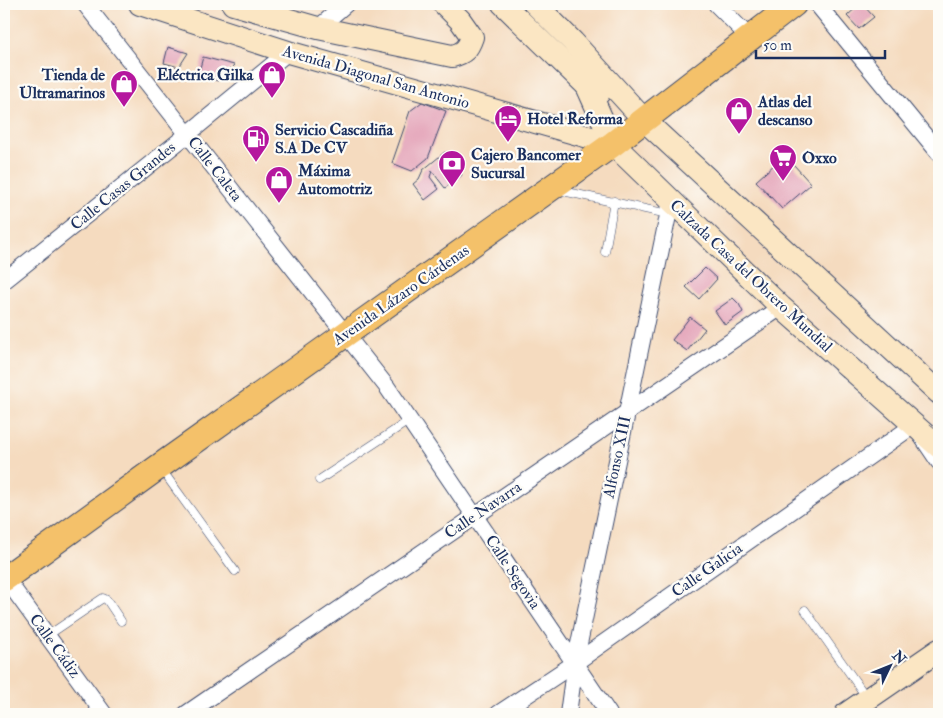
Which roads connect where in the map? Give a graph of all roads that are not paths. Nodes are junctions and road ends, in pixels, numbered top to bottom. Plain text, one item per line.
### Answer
1 (84, 4) edge
2 (140, 4) edge
3 (233, 4) edge
4 (346, 4) edge
5 (444, 4) edge
6 (503, 4) edge
7 (535, 4) edge
8 (716, 4) edge
9 (794, 4) edge
10 (817, 4) edge
11 (318, 28) junction
12 (750, 38) junction
13 (288, 52) junction
14 (587, 86) junction
15 (645, 121) junction
16 (188, 134) junction
17 (613, 144) junction
18 (939, 153) edge
19 (551, 188) junction
20 (614, 201) junction
21 (669, 207) junction
22 (604, 252) dead end
23 (4, 281) edge
24 (781, 307) junction
25 (344, 335) junction
26 (939, 393) edge
27 (627, 412) junction
28 (410, 420) junction
29 (914, 425) junction
30 (939, 448) edge
31 (939, 462) edge
32 (160, 466) junction
33 (319, 480) dead end
34 (475, 516) junction
35 (236, 571) dead end
36 (4, 578) edge
37 (805, 610) dead end
38 (121, 621) dead end
39 (47, 636) junction
40 (939, 650) edge
41 (575, 663) junction
42 (868, 699) junction
43 (104, 714) edge
44 (186, 714) edge
45 (498, 714) edge
46 (568, 714) edge
47 (609, 714) edge
48 (846, 714) edge

1 - 16 street, Calle Caleta
2 - 13 main road, Avenida Diagonal San Antonio
3 - 11 main road, Avenida Diagonal San Antonio
4 - 11 street
5 - 11 main road, Avenida Diagonal San Antonio
6 - 14 main road, Calzada Casa del Obrero Mundial
7 - 15 main road, Calzada Casa del Obrero Mundial
8 - 12 street
9 - 12 main road, Avenida Lázaro Cárdenas
10 - 18 street
12 - 15 main road, Avenida Lázaro Cárdenas
13 - 16 street, Calle Casas Grandes
13 - 17 main road, Avenida Diagonal San Antonio
14 - 15 main road, Calzada Casa del Obrero Mundial
14 - 17 main road, Calzada Casa del Obrero Mundial
15 - 17 main road, Avenida Lázaro Cárdenas
15 - 26 main road, Calzada Casa del Obrero Mundial
16 - 23 street, Calle Casas Grandes
16 - 25 street, Calle Caleta
17 - 19 main road, Avenida Lázaro Cárdenas
17 - 21 main road, Calzada Casa del Obrero Mundial
19 - 20 lane
19 - 25 main road, Avenida Lázaro Cárdenas
20 - 21 lane
20 - 22 lane
21 - 24 main road, Calzada Casa del Obrero Mundial
21 - 27 street, Alfonso XIII
24 - 27 street, Calle Navarra
24 - 29 main road, Calzada Casa del Obrero Mundial
25 - 28 street, Calle Segovia
25 - 32 main road, Avenida Lázaro Cárdenas
27 - 34 street, Calle Navarra
27 - 41 street, Alfonso XIII
28 - 33 lane
28 - 34 street, Calle Segovia
29 - 30 main road, Calzada Casa del Obrero Mundial
29 - 31 street
29 - 41 street, Calle Galicia
32 - 35 lane
32 - 36 main road, Avenida Lázaro Cárdenas
34 - 41 street, Calle Segovia
34 - 44 street, Calle Navarra
36 - 39 street, Calle Cádiz
37 - 42 lane
38 - 39 lane
39 - 43 street, Calle Cádiz
40 - 42 main road
41 - 45 street, Calle Galicia
41 - 46 street, Alfonso XIII
41 - 47 street, Calle Segovia
42 - 48 main road

